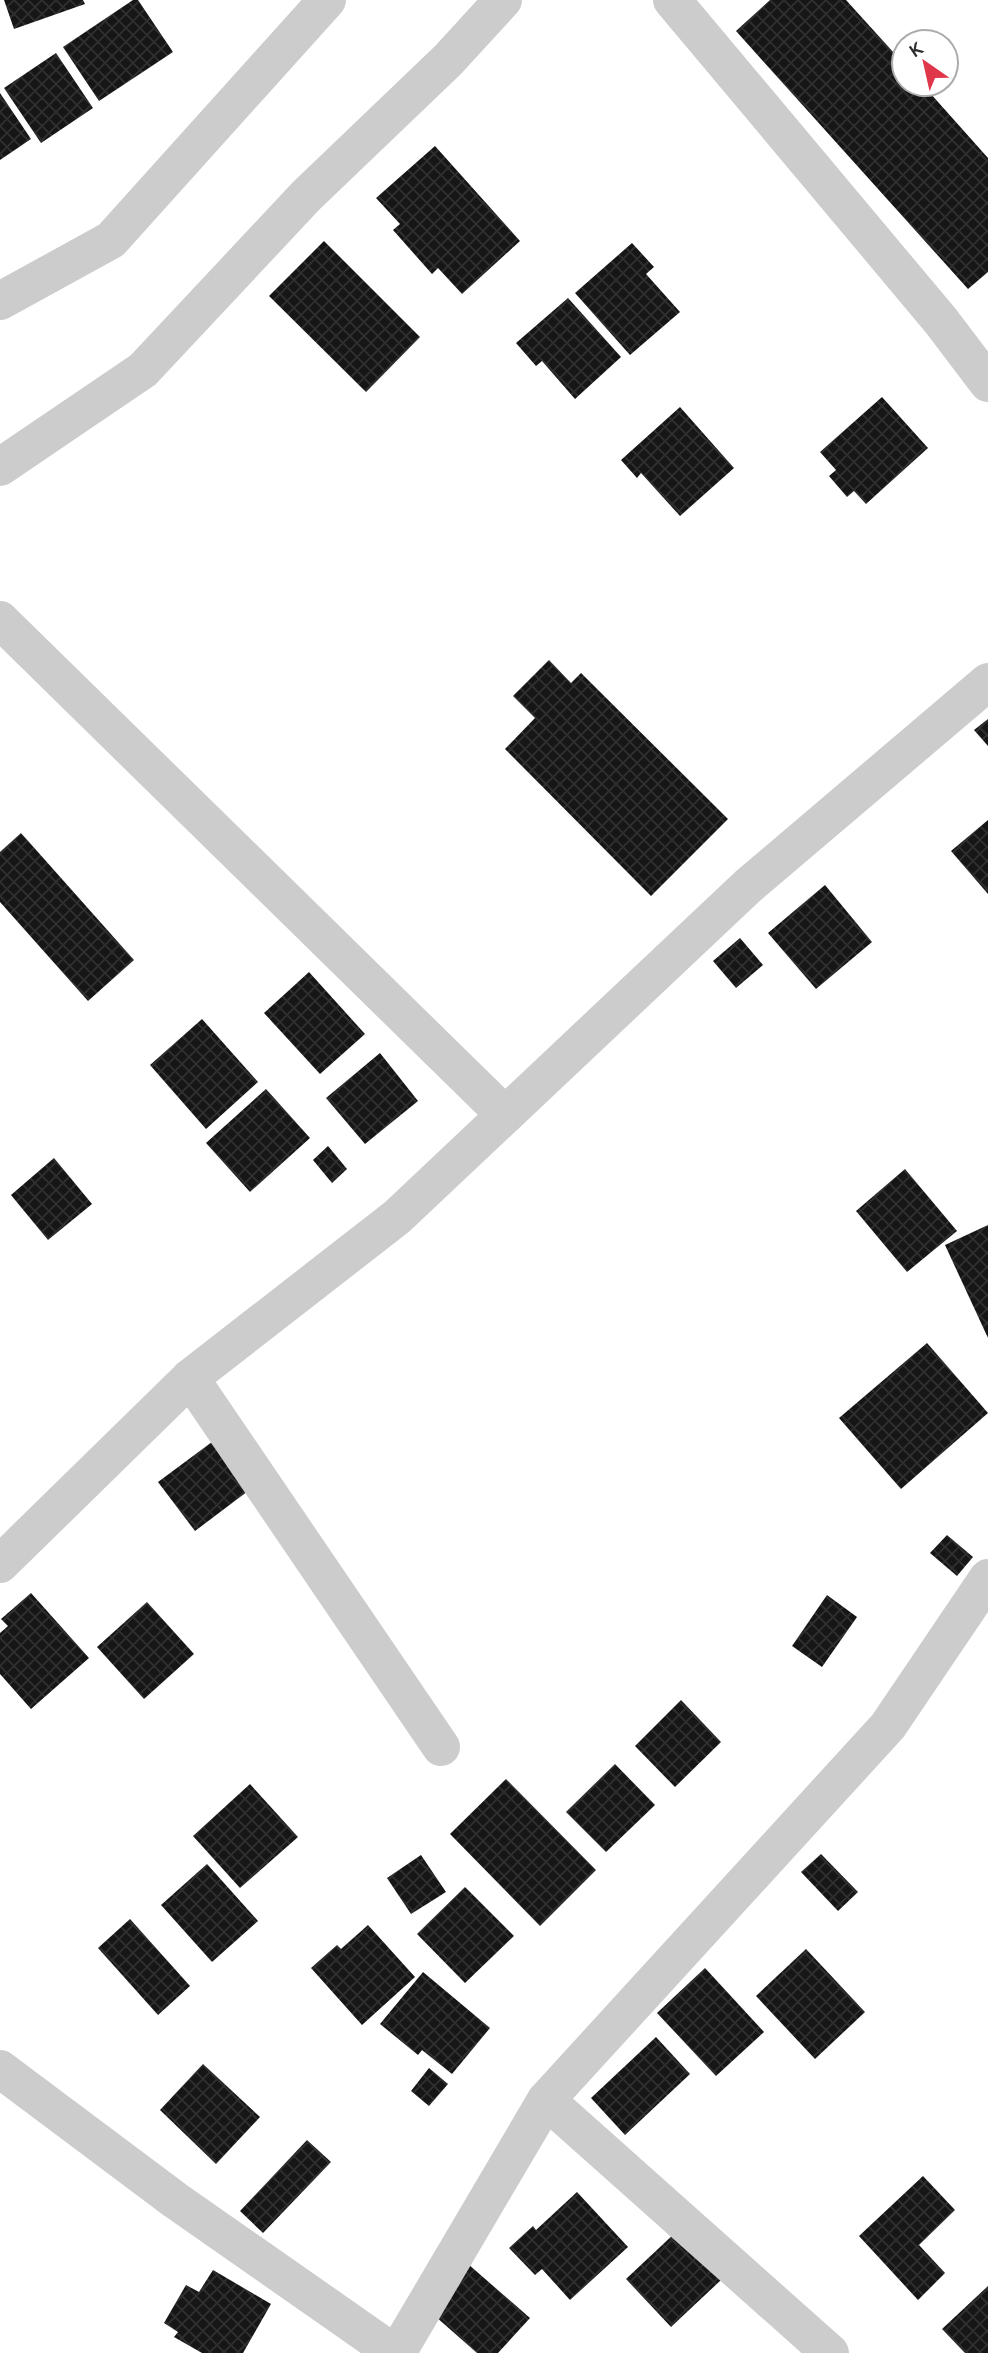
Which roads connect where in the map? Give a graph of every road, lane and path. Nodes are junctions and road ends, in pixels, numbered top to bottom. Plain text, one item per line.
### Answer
1 (327, 0) edge
2 (503, 0) edge
3 (672, 0) edge
4 (0, 301) edge
5 (988, 383) edge
6 (0, 467) edge
7 (0, 620) edge
8 (988, 682) edge
9 (505, 1115) junction
10 (190, 1378) junction
11 (0, 1564) edge
12 (988, 1578) edge
13 (441, 1746) dead end
14 (0, 2068) edge
15 (546, 2100) junction
16 (396, 2353) edge
17 (830, 2353) edge

1 - 4 street
2 - 6 street
3 - 5 street
7 - 9 street
8 - 9 street
9 - 10 street
10 - 11 street
10 - 13 street
12 - 15 street
14 - 16 street
15 - 16 street
15 - 17 street

